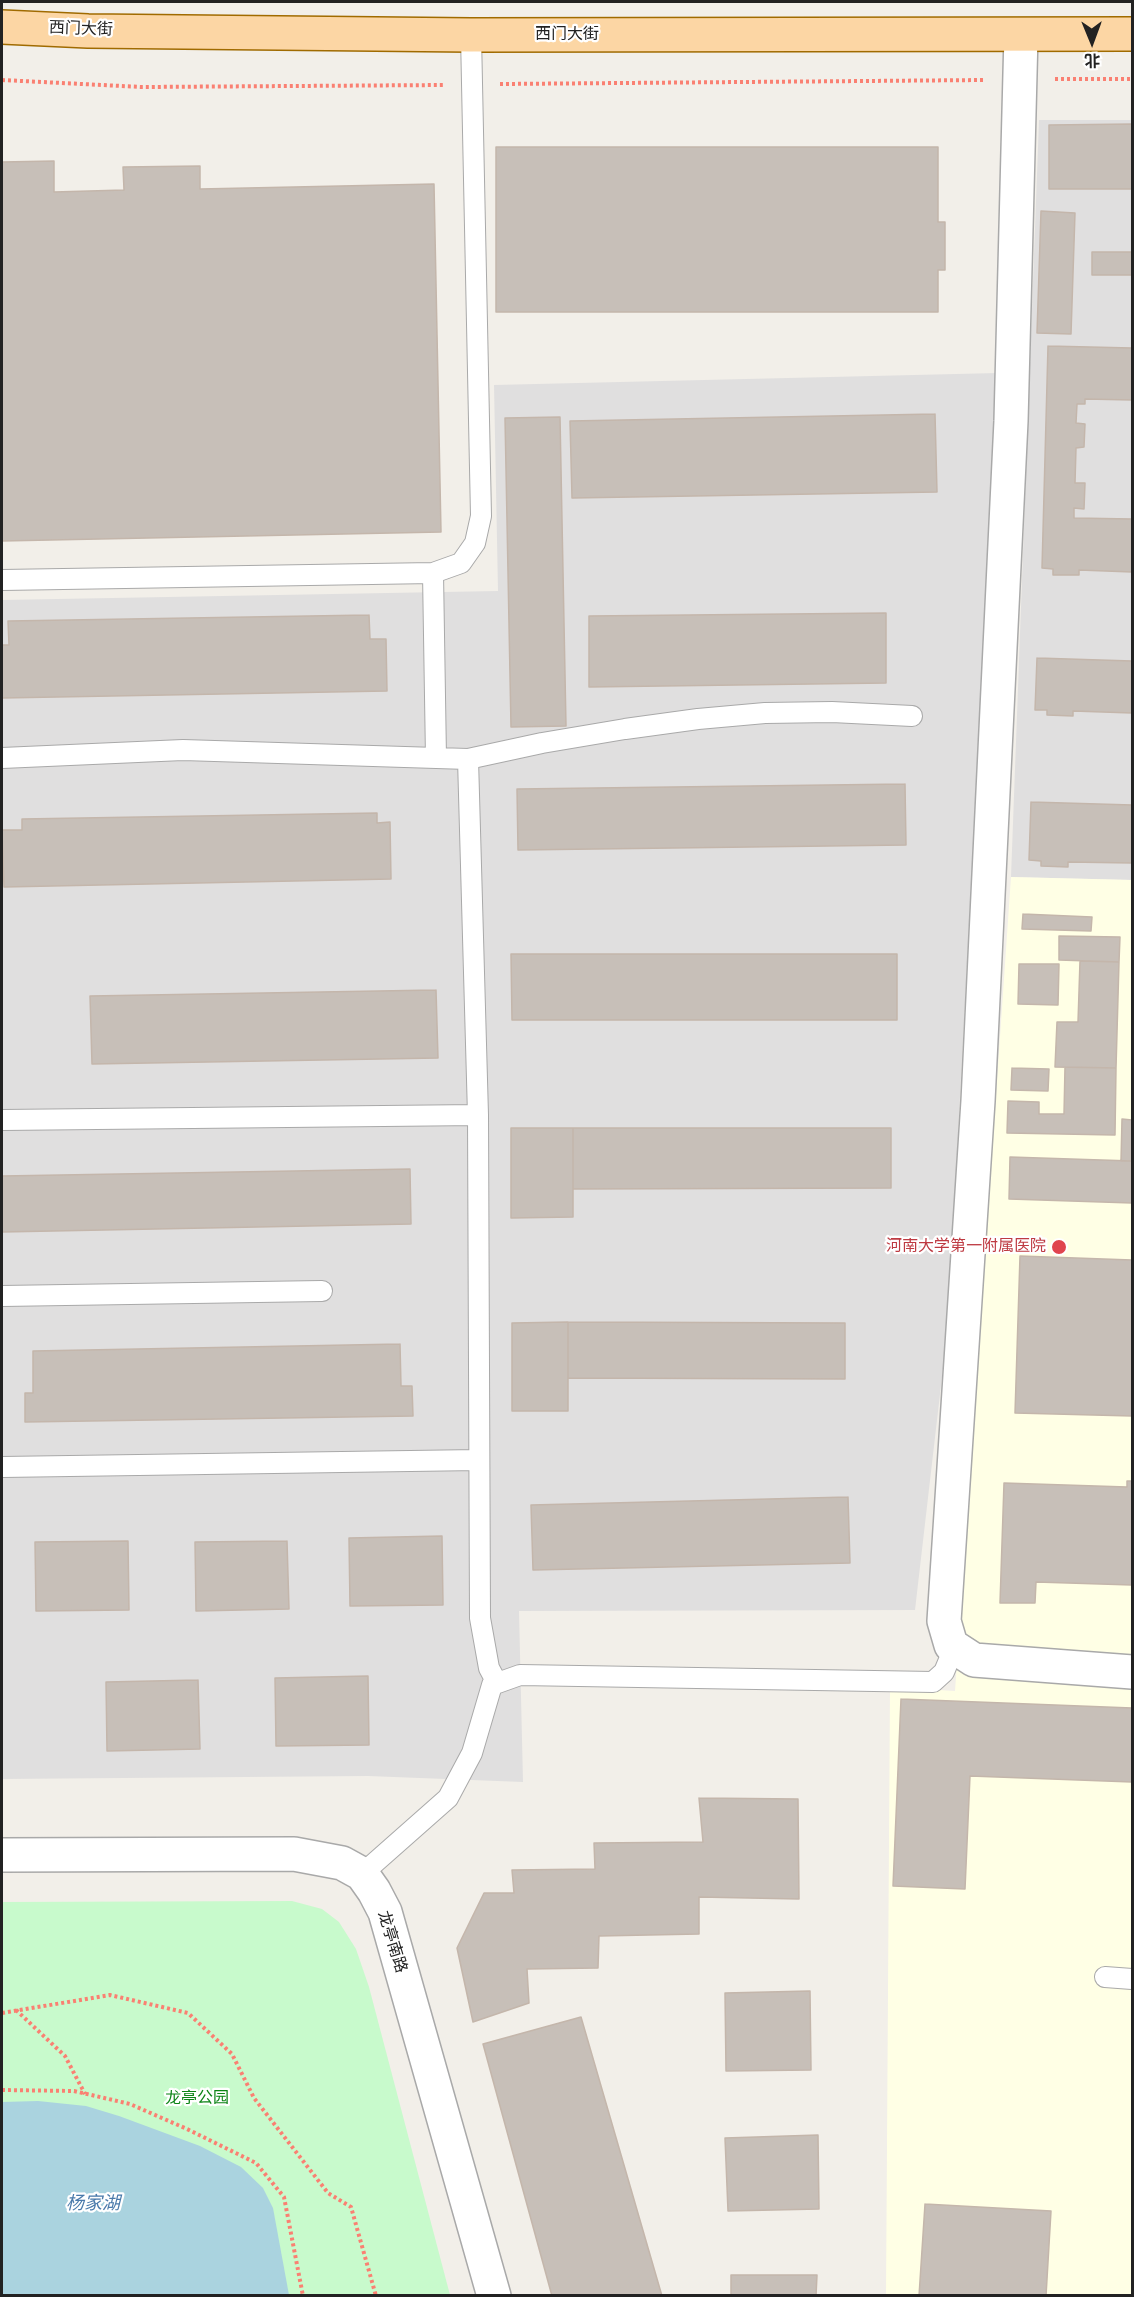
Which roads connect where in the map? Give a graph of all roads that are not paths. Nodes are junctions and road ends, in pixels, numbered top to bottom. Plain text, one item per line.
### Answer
1 (2, 27) edge
2 (1132, 34) edge
3 (471, 35) junction
4 (1021, 35) junction
5 (433, 573) junction
6 (2, 580) edge
7 (912, 716) dead end
8 (2, 758) edge
9 (436, 758) junction
10 (468, 759) junction
11 (478, 1115) junction
12 (2, 1120) edge
13 (322, 1291) dead end
14 (2, 1296) edge
15 (478, 1460) junction
16 (2, 1467) edge
17 (951, 1645) junction
18 (1132, 1672) edge
19 (497, 1683) junction
20 (2, 1855) edge
21 (362, 1874) junction
22 (1106, 1977) dead end
23 (1132, 1979) edge
24 (494, 2295) edge

1 - 3 main road, 西门大街
2 - 4 main road, 西门大街
3 - 4 main road, 西门大街
3 - 5 lane
4 - 17 street
5 - 6 lane
5 - 9 lane
7 - 10 lane
8 - 9 lane
9 - 10 lane
10 - 11 lane
11 - 12 lane
11 - 15 lane
13 - 14 lane
15 - 16 lane
15 - 19 lane
17 - 18 street
17 - 19 lane
19 - 21 lane
20 - 21 street
21 - 24 street, 龙亭南路
22 - 23 lane

